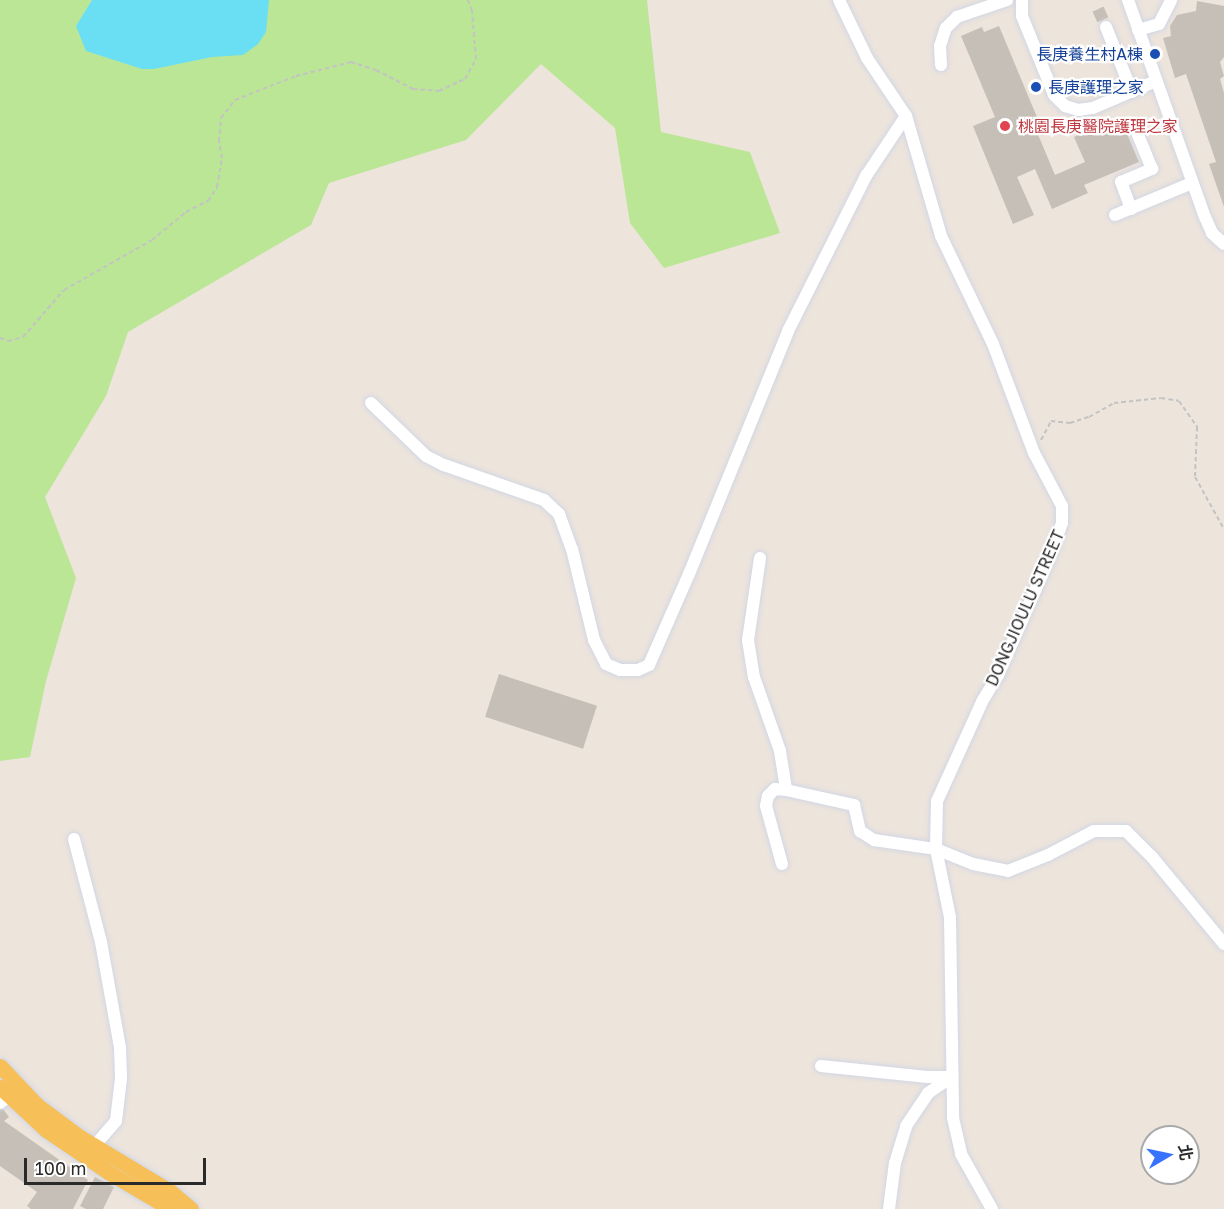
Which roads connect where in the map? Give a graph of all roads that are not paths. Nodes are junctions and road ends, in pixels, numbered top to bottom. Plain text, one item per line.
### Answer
1 (839, 0) edge
2 (1006, 0) edge
3 (1022, 0) edge
4 (1128, 0) edge
5 (1171, 0) edge
6 (1106, 27) tunnel mouth
7 (1138, 30) junction
8 (941, 65) dead end
9 (1156, 81) junction
10 (1132, 92) junction
11 (906, 117) junction
12 (1136, 130) dead end
13 (1192, 183) junction
14 (1131, 208) junction
15 (1114, 216) dead end
16 (1224, 244) edge
17 (371, 404) dead end
18 (760, 558) dead end
19 (786, 789) junction
20 (74, 839) dead end
21 (936, 849) junction
22 (782, 864) dead end
23 (1224, 944) edge
24 (0, 1066) edge
25 (821, 1066) dead end
26 (952, 1077) junction
27 (3, 1095) edge
28 (94, 1146) junction
29 (171, 1209) edge
30 (191, 1209) edge
31 (889, 1209) edge
32 (992, 1209) edge

1 - 11 street, DONGJIOULU STREET
2 - 8 street
3 - 10 street
4 - 7 street
5 - 7 street
6 - 10 street
7 - 9 street
9 - 10 street
9 - 13 street
11 - 17 street
11 - 21 street, DONGJIOULU STREET
12 - 14 street
13 - 14 street
13 - 16 street
14 - 15 street
18 - 19 street
19 - 21 street
19 - 22 street
20 - 28 street
21 - 23 street
21 - 26 street, DONGJIOULU STREET
24 - 28 main road
25 - 26 street
26 - 31 street
26 - 32 street, DONGJIOULU STREET
27 - 29 main road
28 - 30 main road

